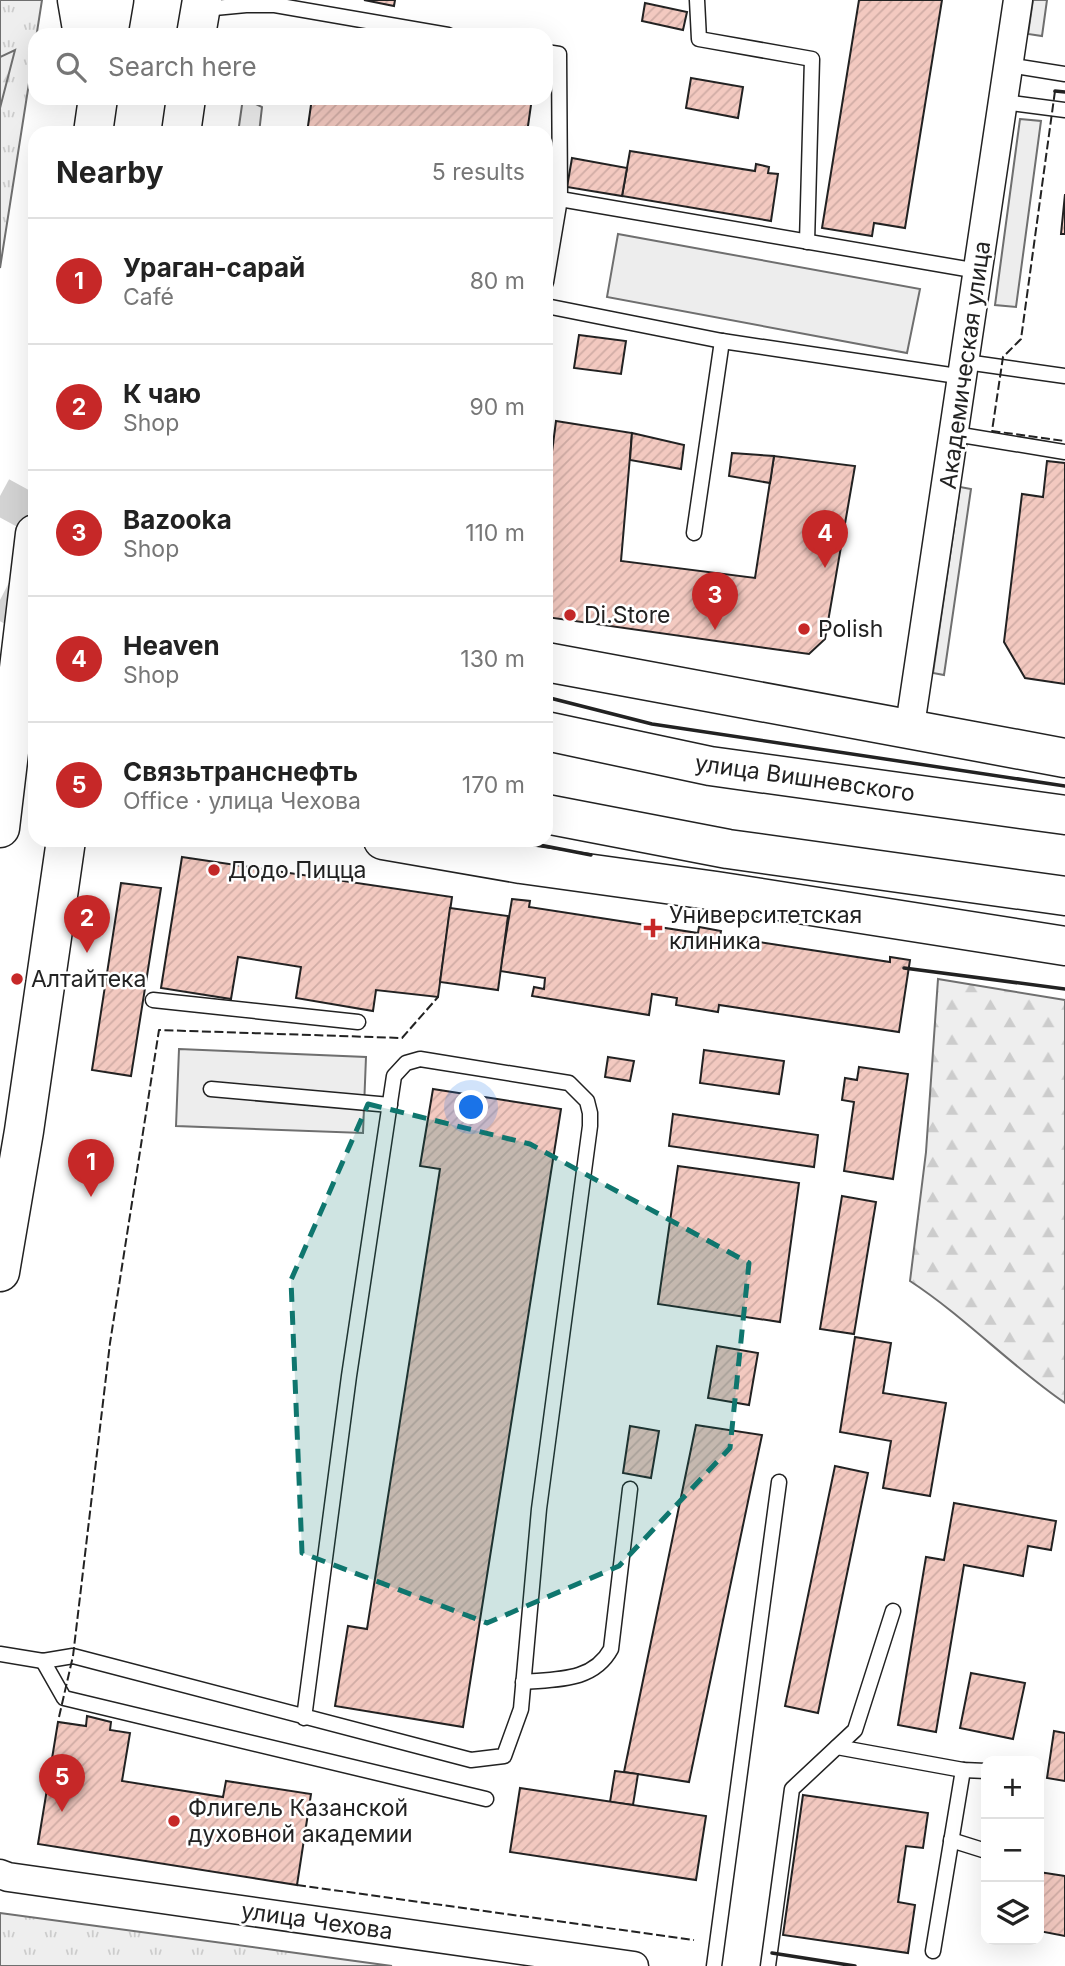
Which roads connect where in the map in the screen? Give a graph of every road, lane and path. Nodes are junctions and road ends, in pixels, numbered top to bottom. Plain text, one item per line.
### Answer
1 (77, 0) edge
2 (114, 0) edge
3 (697, 0) edge
4 (1018, 0) edge
5 (200, 15) edge
6 (82, 28) edge
7 (109, 28) edge
8 (408, 28) edge
9 (553, 53) edge
10 (1008, 65) junction
11 (1065, 74) edge
12 (1003, 102) junction
13 (90, 105) edge
14 (97, 105) edge
15 (185, 105) edge
16 (1065, 110) edge
17 (91, 126) edge
18 (93, 126) edge
19 (182, 126) edge
20 (553, 198) edge
21 (807, 242) junction
22 (978, 271) junction
23 (553, 307) edge
24 (722, 341) junction
25 (965, 370) junction
26 (1065, 376) edge
27 (955, 434) junction
28 (1065, 452) edge
29 (694, 533) dead end
30 (22, 556) edge
31 (553, 663) edge
32 (907, 729) junction
33 (553, 732) edge
34 (1065, 758) edge
35 (553, 815) edge
36 (1065, 815) edge
37 (0, 825) edge
38 (65, 847) edge
39 (423, 847) edge
40 (1065, 896) edge
41 (1065, 946) edge
42 (153, 1000) dead end
43 (358, 1023) dead end
44 (211, 1089) dead end
45 (390, 1105) junction
46 (0, 1272) edge
47 (779, 1482) dead end
48 (630, 1489) dead end
49 (894, 1611) dead end
50 (0, 1654) edge
51 (43, 1661) junction
52 (523, 1682) junction
53 (304, 1718) junction
54 (837, 1747) junction
55 (963, 1770) junction
56 (981, 1771) edge
57 (486, 1799) dead end
58 (951, 1840) junction
59 (981, 1849) edge
60 (0, 1874) edge
61 (933, 1951) dead end
62 (634, 1966) edge
63 (713, 1966) edge
64 (768, 1966) edge

1 - 6 main road
2 - 7 main road
3 - 21 lane
4 - 10 street, Академическая улица
5 - 8 lane
9 - 20 lane
10 - 11 lane
10 - 12 street, Академическая улица
12 - 16 lane
12 - 22 street, Академическая улица
13 - 17 main road
14 - 18 main road
15 - 19 main road
20 - 21 lane
21 - 22 lane
22 - 25 street, Академическая улица
23 - 24 lane
24 - 25 lane
24 - 29 lane
25 - 26 lane
25 - 27 street, Академическая улица
27 - 28 lane
27 - 32 street, Академическая улица
30 - 37 main road
31 - 32 main road
32 - 34 main road
33 - 36 main road, улица Вишневского
35 - 40 main road
38 - 46 main road
39 - 41 main road
42 - 43 lane
44 - 45 lane
45 - 52 lane
45 - 53 lane
47 - 63 lane
48 - 52 lane
49 - 54 lane
50 - 51 lane
51 - 53 lane
51 - 57 lane
52 - 53 lane
54 - 55 lane
54 - 64 lane
55 - 56 lane
55 - 58 lane
58 - 59 lane
58 - 61 lane
60 - 62 street, улица Чехова

